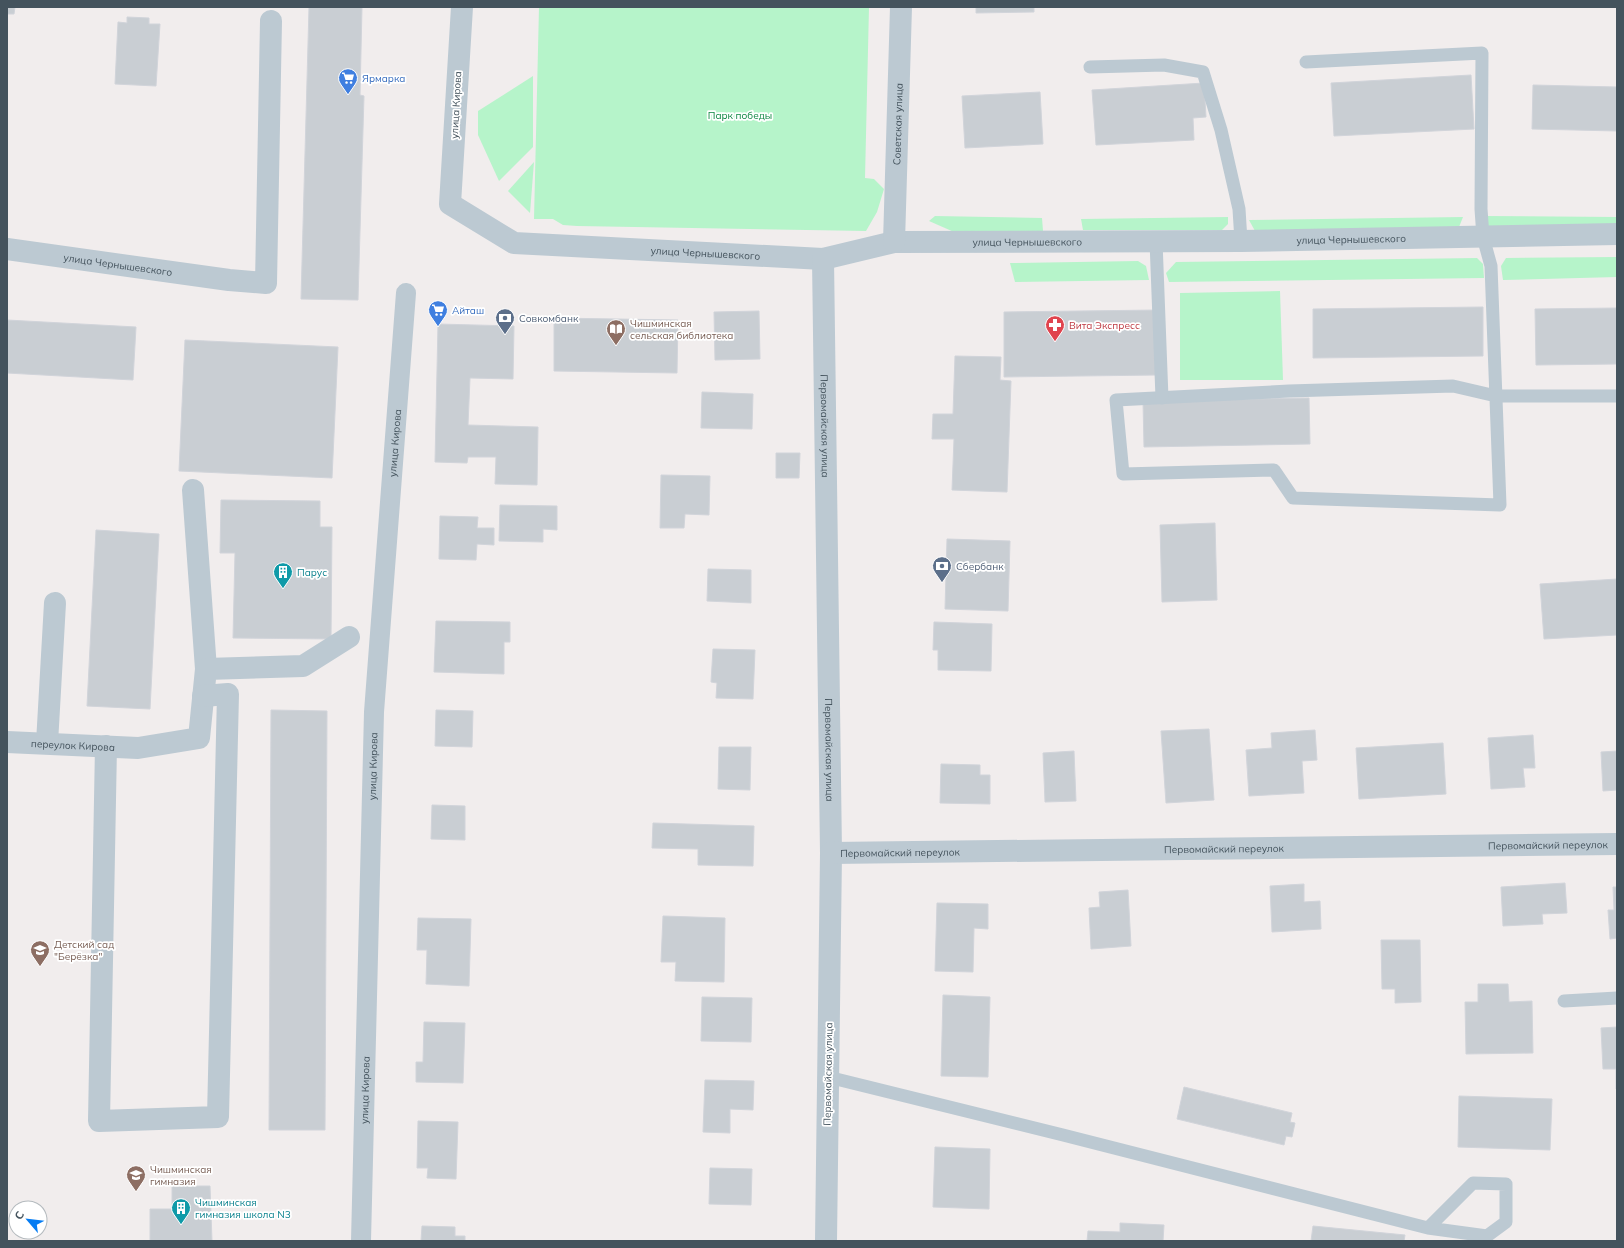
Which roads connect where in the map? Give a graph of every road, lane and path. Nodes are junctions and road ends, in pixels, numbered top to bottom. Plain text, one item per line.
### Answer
1 (462, 7) edge
2 (901, 7) edge
3 (271, 21) dead end
4 (1306, 62) dead end
5 (1090, 67) dead end
6 (450, 204) joint
7 (1617, 234) edge
8 (1483, 237) junction
9 (1241, 241) junction
10 (894, 242) junction
11 (1156, 242) junction
12 (7, 249) edge
13 (823, 258) junction
14 (406, 293) dead end
15 (1496, 396) junction
16 (1617, 396) edge
17 (1162, 398) junction
18 (193, 490) dead end
19 (55, 603) dead end
20 (349, 637) dead end
21 (206, 669) junction
22 (203, 696) junction
23 (7, 742) edge
24 (47, 744) junction
25 (106, 746) junction
26 (1617, 844) edge
27 (831, 853) junction
28 (1617, 998) edge
29 (1564, 1001) dead end
30 (828, 1077) junction
31 (1428, 1228) junction
32 (361, 1241) edge
33 (826, 1241) edge

1 - 6 street, улица Кирова
2 - 10 street, Советская улица
3 - 12 street, улица Чернышевского
4 - 8 lane
5 - 9 lane
6 - 13 street, улица Чернышевского
7 - 8 street, улица Чернышевского
8 - 9 street, улица Чернышевского
8 - 15 lane
9 - 11 street, улица Чернышевского
10 - 11 street, улица Чернышевского
10 - 13 street, улица Чернышевского
11 - 17 lane
13 - 27 street, Первомайская улица
14 - 32 street, улица Кирова
15 - 16 lane
15 - 17 lane
15 - 17 lane
18 - 21 street
19 - 24 street
20 - 21 street
21 - 22 street
22 - 25 street, переулок Кирова
22 - 25 street
23 - 24 street, переулок Кирова
24 - 25 street, переулок Кирова
26 - 27 street, Первомайский переулок
27 - 30 street, Первомайская улица
28 - 29 lane
30 - 31 lane
30 - 33 street, Первомайская улица
31 - 31 lane

